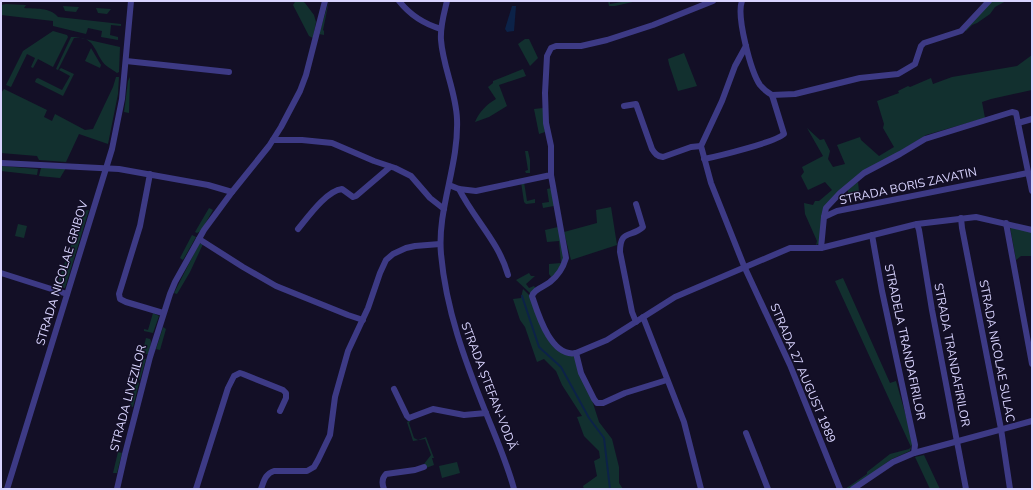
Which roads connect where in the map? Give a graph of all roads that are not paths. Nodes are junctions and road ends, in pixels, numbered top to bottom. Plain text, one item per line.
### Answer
1 (131, 1) edge
2 (325, 1) edge
3 (399, 1) edge
4 (447, 1) edge
5 (713, 1) edge
6 (742, 1) edge
7 (989, 1) edge
8 (441, 29) junction
9 (746, 46) junction
10 (126, 62) junction
11 (229, 72) dead end
12 (772, 95) junction
13 (624, 106) dead end
14 (1032, 120) edge
15 (1018, 123) junction
16 (273, 140) junction
17 (701, 146) junction
18 (704, 159) junction
19 (1, 163) edge
20 (390, 167) junction
21 (106, 169) junction
22 (150, 174) junction
23 (550, 175) junction
24 (1030, 175) edge
25 (449, 184) junction
26 (459, 189) junction
27 (232, 192) junction
28 (1032, 192) edge
29 (636, 204) dead end
30 (444, 209) junction
31 (824, 217) junction
32 (961, 218) junction
33 (1006, 223) junction
34 (917, 224) junction
35 (298, 229) dead end
36 (1032, 230) edge
37 (872, 235) junction
38 (199, 239) junction
39 (440, 244) junction
40 (821, 248) junction
41 (744, 266) junction
42 (1, 274) edge
43 (508, 275) dead end
44 (67, 294) junction
45 (163, 313) junction
46 (643, 317) junction
47 (363, 320) junction
48 (636, 322) junction
49 (576, 353) junction
50 (1032, 364) edge
51 (668, 380) junction
52 (394, 389) dead end
53 (280, 411) dead end
54 (486, 413) junction
55 (1032, 421) edge
56 (1000, 429) junction
57 (746, 433) dead end
58 (957, 441) junction
59 (914, 453) junction
60 (424, 467) dead end
61 (7, 489) edge
62 (117, 489) edge
63 (196, 489) edge
64 (262, 489) edge
65 (384, 489) edge
66 (514, 489) edge
67 (701, 489) edge
68 (768, 489) edge
69 (840, 489) edge
70 (853, 489) edge
71 (966, 489) edge
72 (1010, 489) edge

1 - 10 street, STRADA NICOLAE GRIBOV
2 - 16 street, STRADA LIVEZILOR
3 - 8 street
4 - 8 street, STRADA ȘTEFAN-VODĂ
5 - 23 street
6 - 9 street
7 - 12 street
8 - 25 street, STRADA ȘTEFAN-VODĂ
9 - 12 street
9 - 17 street
10 - 11 street
10 - 21 street, STRADA NICOLAE GRIBOV
12 - 18 street
13 - 17 street
14 - 15 street
15 - 24 street
15 - 31 street
16 - 20 street
16 - 27 street, STRADA LIVEZILOR
17 - 18 street, STRADA 27 AUGUST 1989
18 - 41 street, STRADA 27 AUGUST 1989
19 - 21 street
20 - 30 street
20 - 35 street
21 - 22 street
21 - 44 street, STRADA NICOLAE GRIBOV
22 - 27 street
22 - 45 street
23 - 26 street
23 - 49 street
24 - 28 street
24 - 31 street, STRADA BORIS ZAVATIN
25 - 26 street
25 - 30 street, STRADA ȘTEFAN-VODĂ
26 - 43 street
27 - 38 street, STRADA LIVEZILOR
29 - 48 street
30 - 39 street, STRADA ȘTEFAN-VODĂ
31 - 40 street
32 - 33 street
32 - 34 street
32 - 56 street, STRADA NICOLAE SULAC
33 - 36 street
33 - 50 street
34 - 37 street
34 - 58 street, STRADA TRANDAFIRILOR
37 - 40 street
37 - 59 street, STRADELA TRANDAFIRILOR
38 - 45 street, STRADA LIVEZILOR
38 - 47 street
39 - 47 street
39 - 54 street, STRADA ȘTEFAN-VODĂ
40 - 41 street
41 - 46 street
41 - 69 street, STRADA 27 AUGUST 1989
42 - 44 street
44 - 61 street, STRADA NICOLAE GRIBOV
45 - 62 street, STRADA LIVEZILOR
46 - 48 street
46 - 51 street
47 - 64 street
48 - 49 street
49 - 51 street
51 - 67 street
52 - 54 street
53 - 63 street
54 - 66 street, STRADA ȘTEFAN-VODĂ
55 - 56 street
56 - 58 street
56 - 72 street, STRADA NICOLAE SULAC
57 - 68 street
58 - 59 street
58 - 71 street, STRADA TRANDAFIRILOR
59 - 70 street
60 - 65 street

